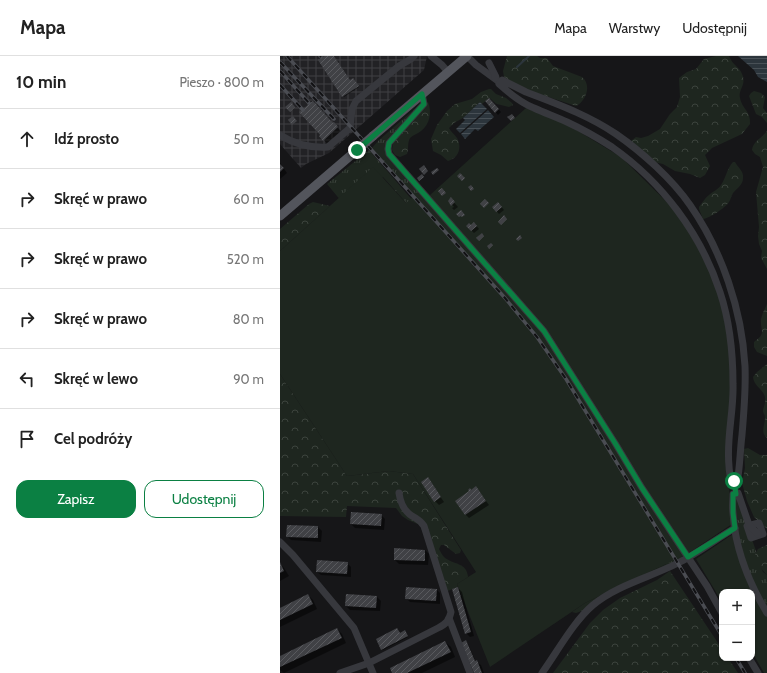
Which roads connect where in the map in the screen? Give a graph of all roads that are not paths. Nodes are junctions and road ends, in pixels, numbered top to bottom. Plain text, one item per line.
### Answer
1 (414, 56) edge
2 (431, 56) edge
3 (467, 56) edge
4 (489, 63) dead end
5 (448, 72) junction
6 (499, 81) junction
7 (422, 94) junction
8 (280, 135) edge
9 (280, 216) edge
10 (734, 482) junction
11 (399, 493) dead end
12 (736, 496) junction
13 (735, 528) junction
14 (758, 534) dead end
15 (280, 542) edge
16 (688, 557) junction
17 (719, 608) edge
18 (767, 613) edge
19 (449, 618) junction
20 (751, 661) edge
21 (369, 663) junction
22 (340, 673) edge
23 (373, 673) edge
24 (470, 673) edge
25 (542, 673) edge
26 (758, 673) edge

1 - 8 street
2 - 5 street
3 - 5 main road
3 - 6 street
4 - 6 street
5 - 7 main road
6 - 10 street
6 - 10 street
7 - 9 main road, bridge
7 - 16 street
10 - 12 street
11 - 19 street
12 - 13 street
12 - 14 street
13 - 16 street
13 - 18 street
15 - 21 street
16 - 17 street
16 - 25 street
19 - 21 street
19 - 24 street
20 - 26 street
21 - 22 street
21 - 23 street

